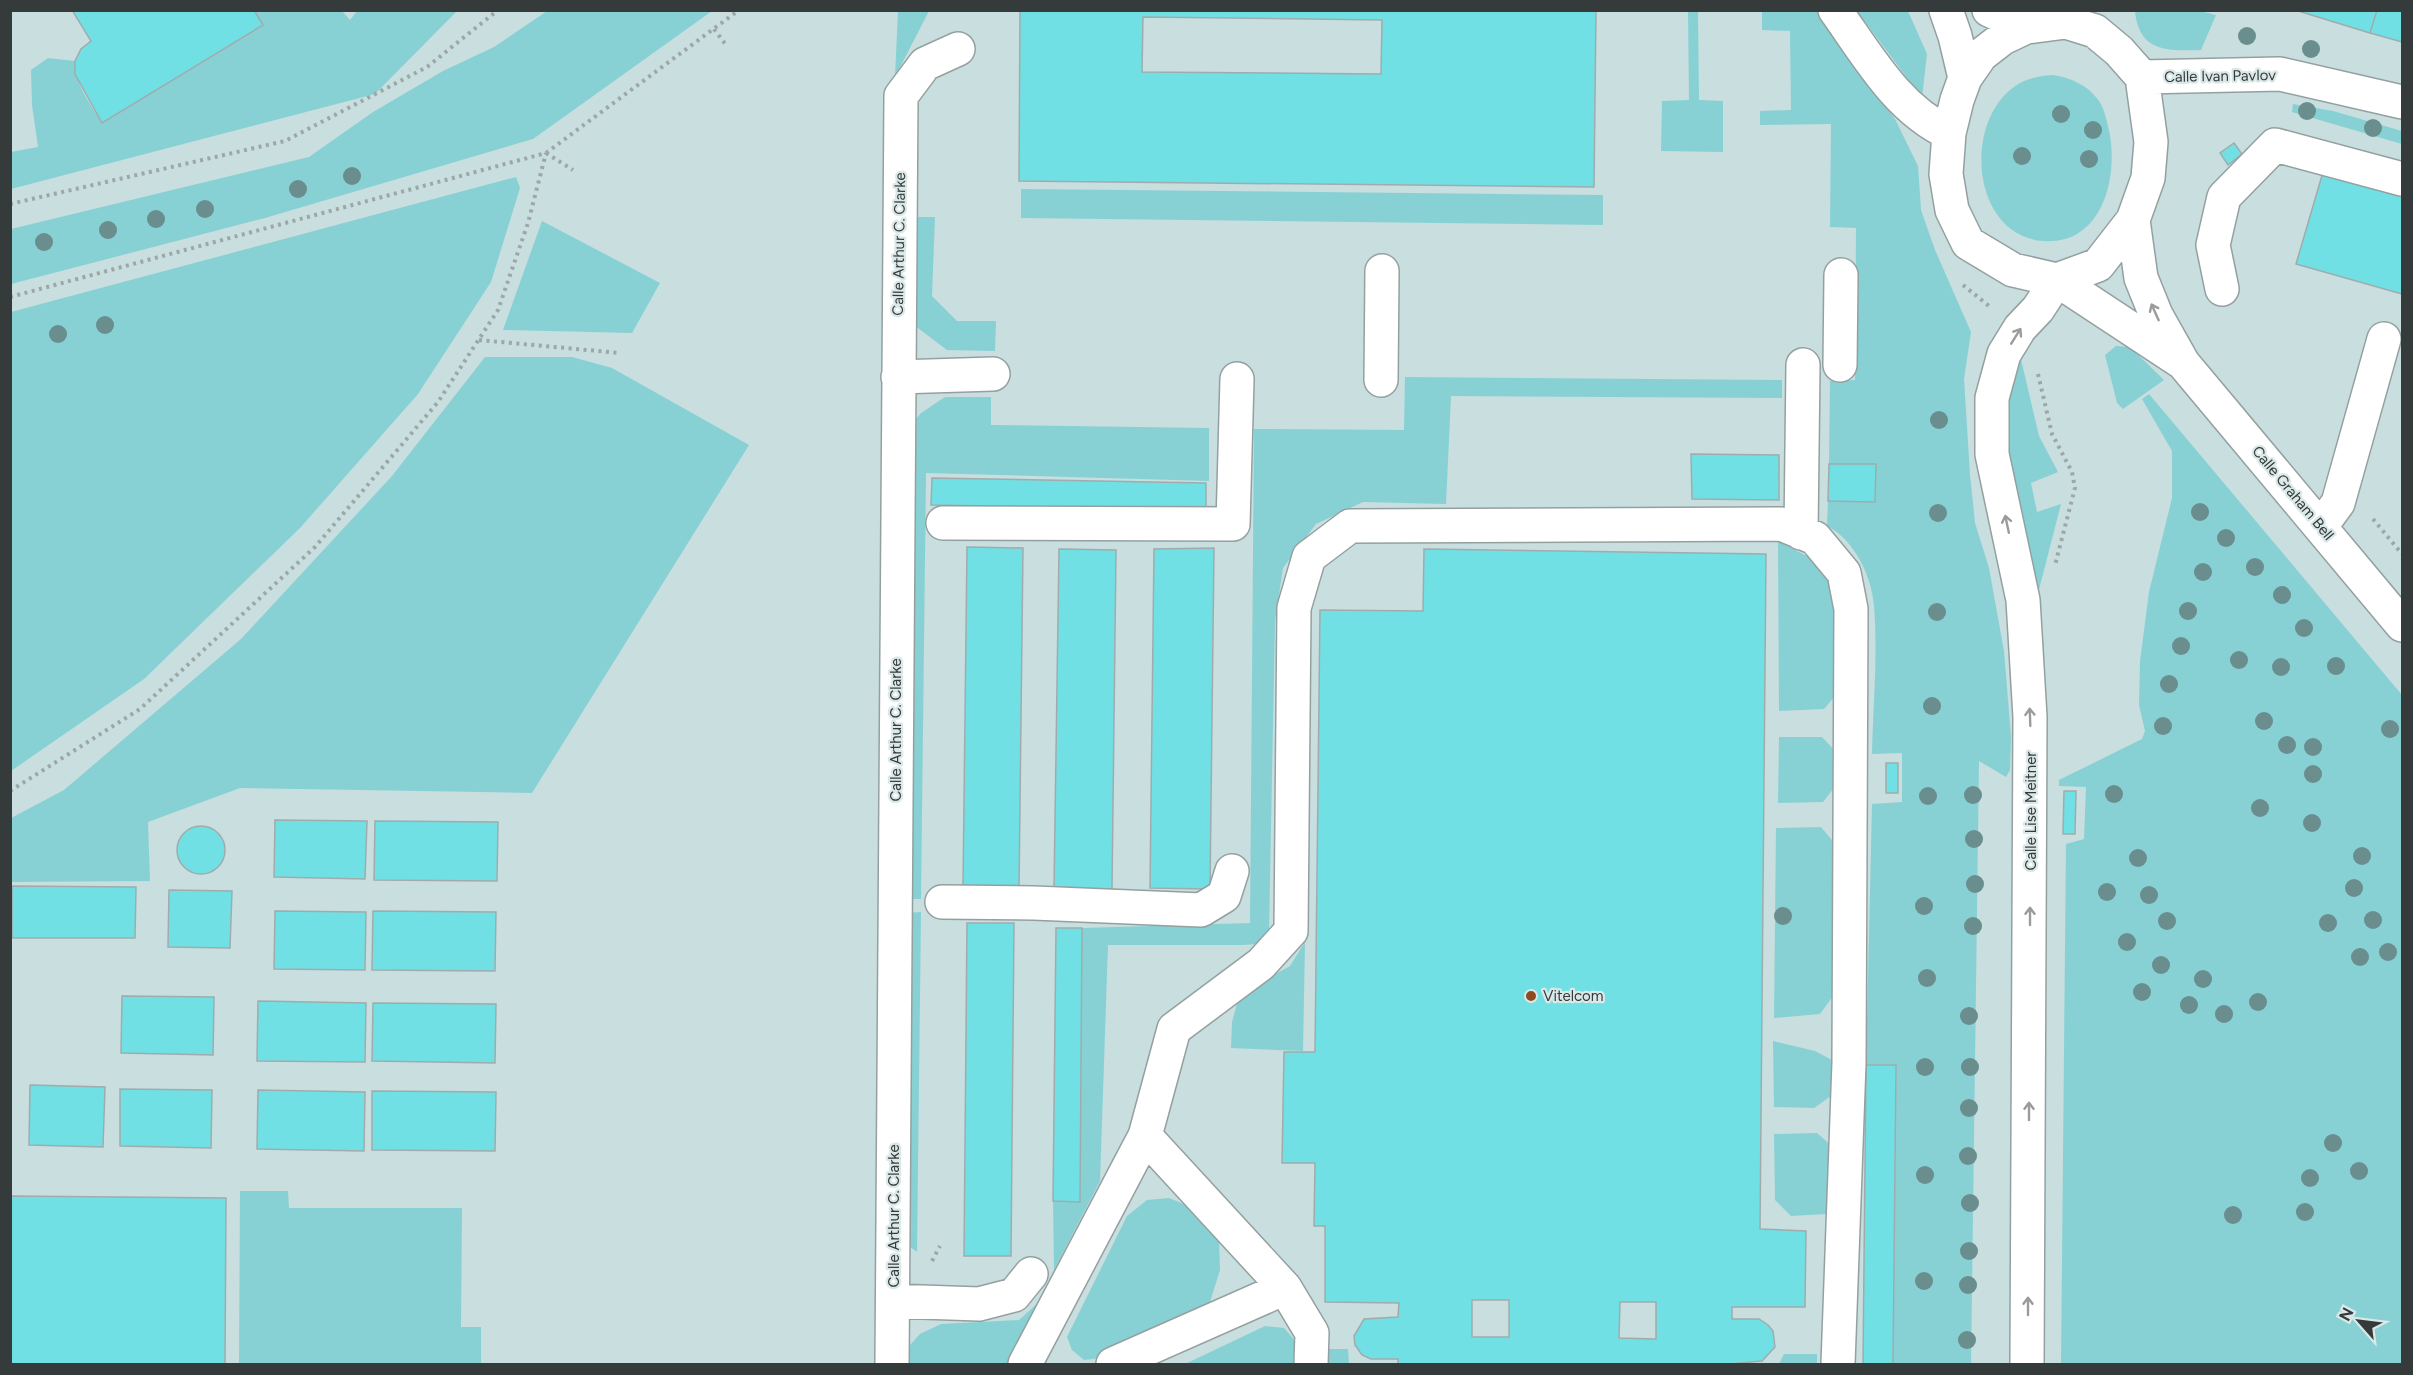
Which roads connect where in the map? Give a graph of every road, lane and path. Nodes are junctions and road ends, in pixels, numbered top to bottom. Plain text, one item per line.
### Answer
1 (498, 10) edge
2 (740, 10) edge
3 (1835, 10) edge
4 (1946, 10) edge
5 (1989, 10) edge
6 (2098, 21) edge
7 (2026, 27) junction
8 (714, 28) junction
9 (726, 45) dead end
10 (958, 49) dead end
11 (2142, 77) junction
12 (1965, 78) junction
13 (2403, 102) edge
14 (1949, 132) junction
15 (546, 153) junction
16 (573, 170) dead end
17 (2403, 179) edge
18 (10, 204) edge
19 (2133, 220) junction
20 (1382, 271) dead end
21 (1841, 275) dead end
22 (2057, 280) junction
23 (2222, 289) dead end
24 (10, 297) edge
25 (2384, 339) dead end
26 (479, 340) junction
27 (620, 353) dead end
28 (2182, 363) junction
29 (1803, 365) dead end
30 (1840, 365) dead end
31 (993, 374) dead end
32 (898, 377) junction
33 (1237, 379) dead end
34 (1381, 380) dead end
35 (943, 523) dead end
36 (2321, 526) junction
37 (1801, 533) junction
38 (2403, 625) edge
39 (10, 791) edge
40 (1232, 871) dead end
41 (942, 902) dead end
42 (1145, 1136) junction
43 (1031, 1274) dead end
44 (1286, 1288) junction
45 (893, 1301) junction
46 (892, 1365) edge
47 (1025, 1365) edge
48 (1113, 1365) edge
49 (1311, 1365) edge
50 (1838, 1365) edge
51 (2027, 1365) edge

1 - 18 path
2 - 8 path
3 - 14 street
4 - 12 street
5 - 7 street
6 - 7 street
6 - 11 street
7 - 12 street
8 - 9 path
8 - 15 path
10 - 32 street, Calle Arthur C. Clarke
11 - 13 street, Calle Ivan Pavlov
11 - 19 street
12 - 14 street
14 - 22 street
15 - 16 path
15 - 24 path
15 - 26 path
17 - 23 street
19 - 22 street
28 -> 19 street, Calle Graham Bell
20 - 34 street
21 - 30 street
22 - 28 street, Calle Graham Bell
51 -> 22 street, Calle Lise Meitner
25 - 36 street
26 - 27 path
26 - 39 path
28 - 36 street, Calle Graham Bell
29 - 37 street
31 - 32 street
32 - 45 street, Calle Arthur C. Clarke
33 - 35 street
36 - 38 street, Calle Graham Bell
37 - 42 street
37 - 50 street
40 - 41 street
42 - 44 street
42 - 47 street
43 - 45 street
44 - 48 street
44 - 49 street
45 - 46 street, Calle Arthur C. Clarke

